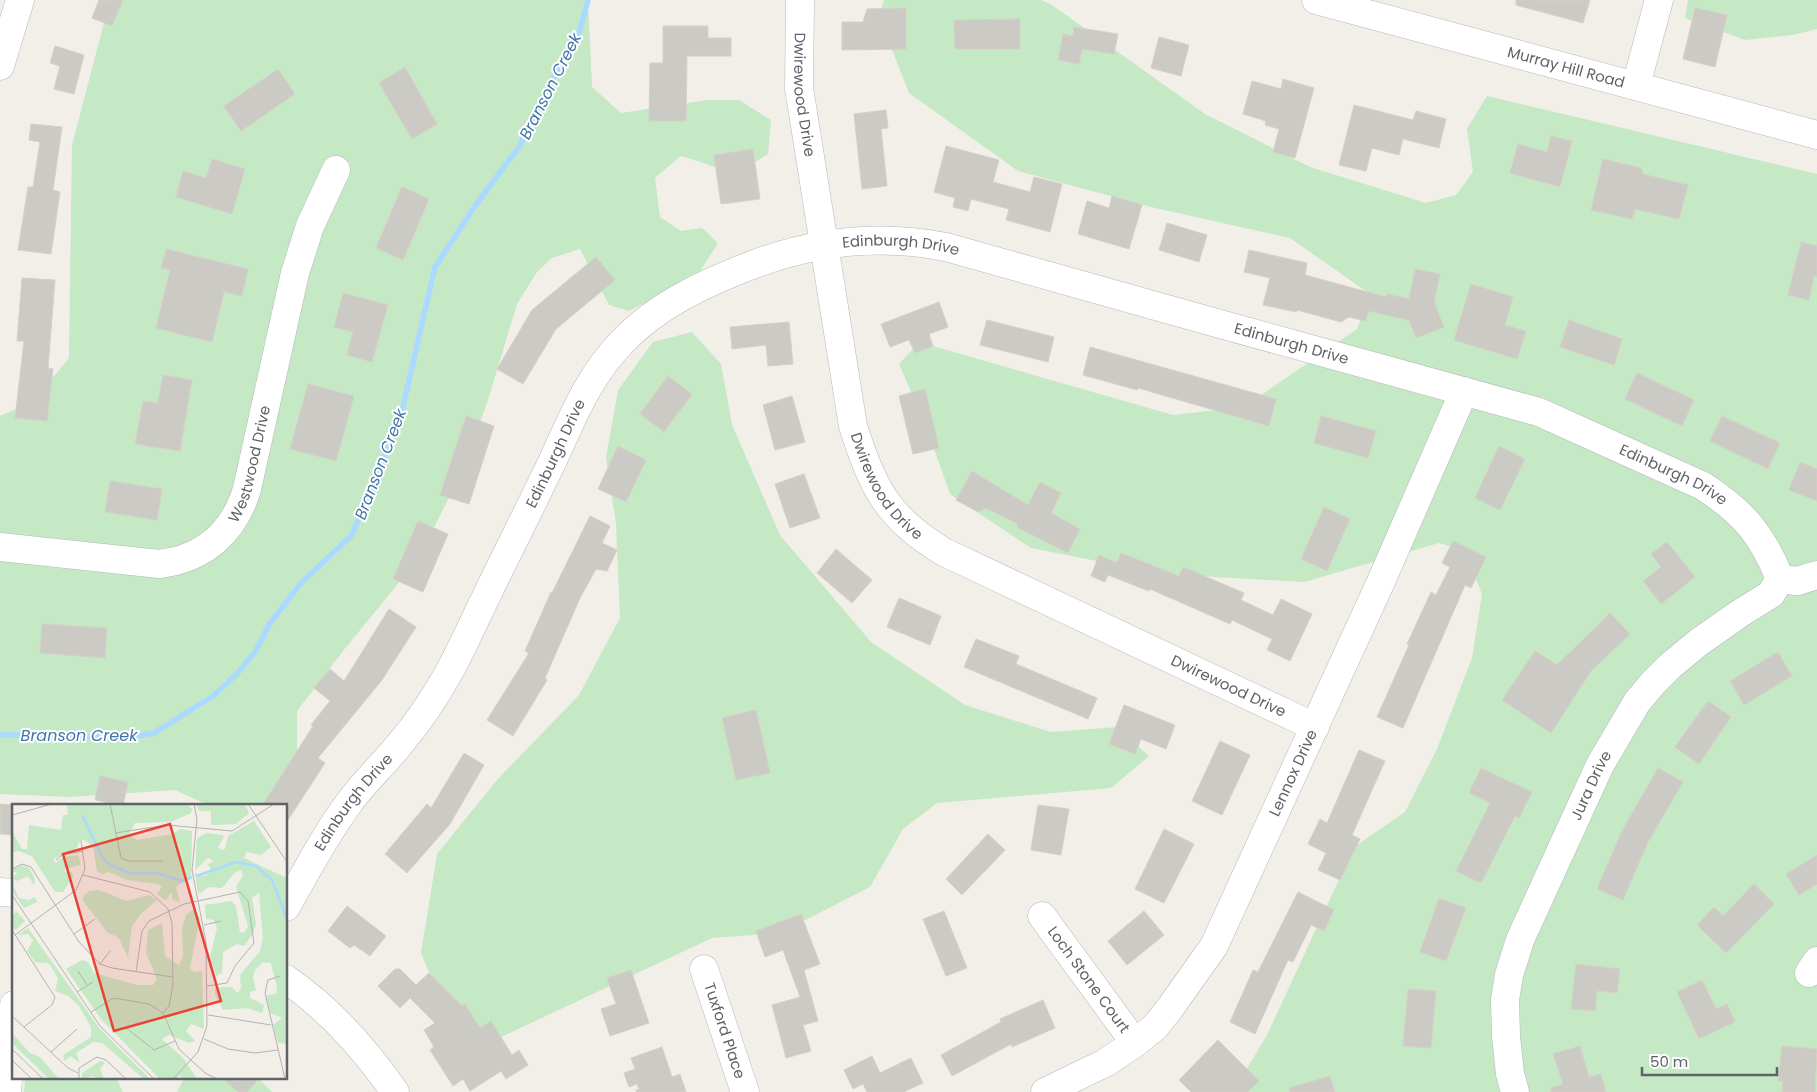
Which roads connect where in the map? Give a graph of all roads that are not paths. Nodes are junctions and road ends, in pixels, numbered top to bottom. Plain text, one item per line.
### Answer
1 (20, 0) edge
2 (800, 0) edge
3 (1316, 0) edge
4 (1659, 0) edge
5 (0, 66) edge
6 (1636, 86) junction
7 (1817, 135) edge
8 (336, 170) dead end
9 (824, 245) junction
10 (1464, 391) junction
11 (0, 547) edge
12 (1817, 575) edge
13 (1780, 579) junction
14 (1315, 727) junction
15 (288, 903) edge
16 (1042, 916) dead end
17 (704, 969) dead end
18 (288, 981) edge
19 (12, 1033) edge
20 (1135, 1044) junction
21 (8, 1092) edge
22 (395, 1092) edge
23 (745, 1092) edge
24 (1045, 1092) edge
25 (1515, 1092) edge

1 - 5 street
2 - 9 street, Dwirewood Drive
3 - 6 street, Murray Hill Road
4 - 6 street
6 - 7 street, Murray Hill Road
8 - 11 street, Westwood Drive
9 - 10 street, Edinburgh Drive
9 - 14 street, Dwirewood Drive
9 - 15 street, Edinburgh Drive
10 - 13 street, Edinburgh Drive
10 - 14 street, Lennox Drive
12 - 13 street
13 - 25 street, Jura Drive
14 - 20 street, Lennox Drive
16 - 20 street, Loch Stone Court
17 - 23 street, Tuxford Place
18 - 22 street
19 - 21 street
20 - 24 street, Lennox Drive

